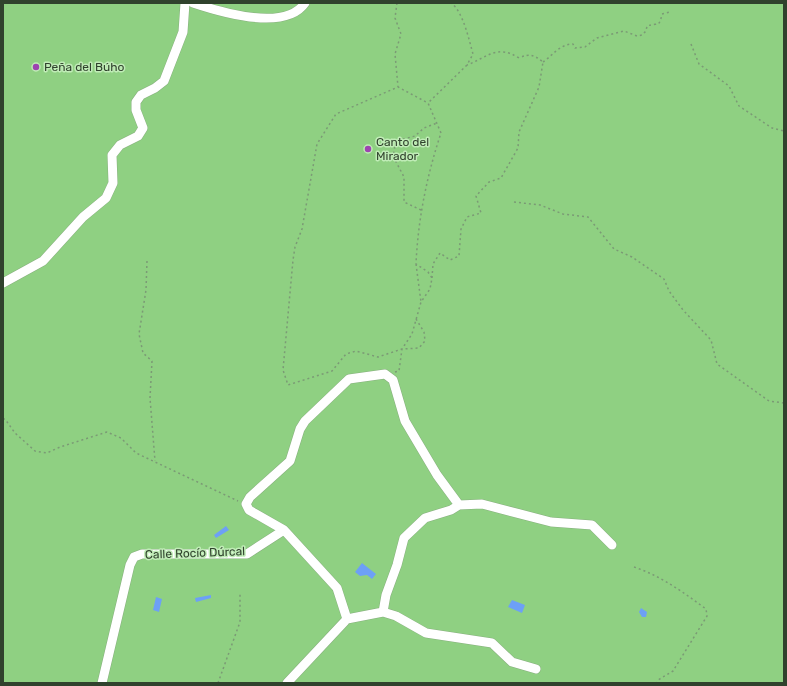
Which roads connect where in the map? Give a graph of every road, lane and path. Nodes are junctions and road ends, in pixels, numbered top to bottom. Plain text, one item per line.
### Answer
1 (185, 3) edge
2 (193, 3) edge
3 (305, 3) edge
4 (376, 3) edge
5 (389, 3) edge
6 (398, 3) edge
7 (451, 3) edge
8 (670, 12) dead end
9 (691, 44) dead end
10 (543, 62) junction
11 (467, 65) junction
12 (398, 87) junction
13 (428, 103) junction
14 (437, 123) junction
15 (784, 131) edge
16 (514, 202) dead end
17 (421, 210) junction
18 (147, 261) dead end
19 (416, 264) junction
20 (432, 278) junction
21 (3, 283) edge
22 (421, 302) junction
23 (416, 319) junction
24 (402, 350) junction
25 (385, 374) junction
26 (784, 403) edge
27 (3, 419) edge
28 (155, 461) junction
29 (246, 504) junction
30 (459, 505) junction
31 (284, 530) junction
32 (612, 545) dead end
33 (634, 567) dead end
34 (240, 594) dead end
35 (383, 612) junction
36 (347, 619) junction
37 (536, 669) dead end
38 (102, 683) edge
39 (218, 683) edge
40 (287, 683) edge
41 (657, 683) edge

1 - 21 street
2 - 3 street
4 - 5 path
6 - 12 path
7 - 11 path
8 - 10 path
9 - 15 path
10 - 11 path
10 - 20 path
11 - 13 path
12 - 13 path
12 - 24 path
13 - 14 path
14 - 17 path
14 - 17 path
16 - 26 path
17 - 19 path
18 - 28 path
19 - 20 path
19 - 22 path
20 - 22 path
22 - 23 path
23 - 24 path
23 - 24 path
24 - 25 path
25 - 29 street
25 - 30 street
27 - 28 path
28 - 29 path
29 - 31 street
30 - 32 street
30 - 35 street
31 - 36 street
31 - 38 street, Calle Rocío Dúrcal
33 - 41 path
34 - 39 path
35 - 36 street
35 - 37 street
36 - 40 street

